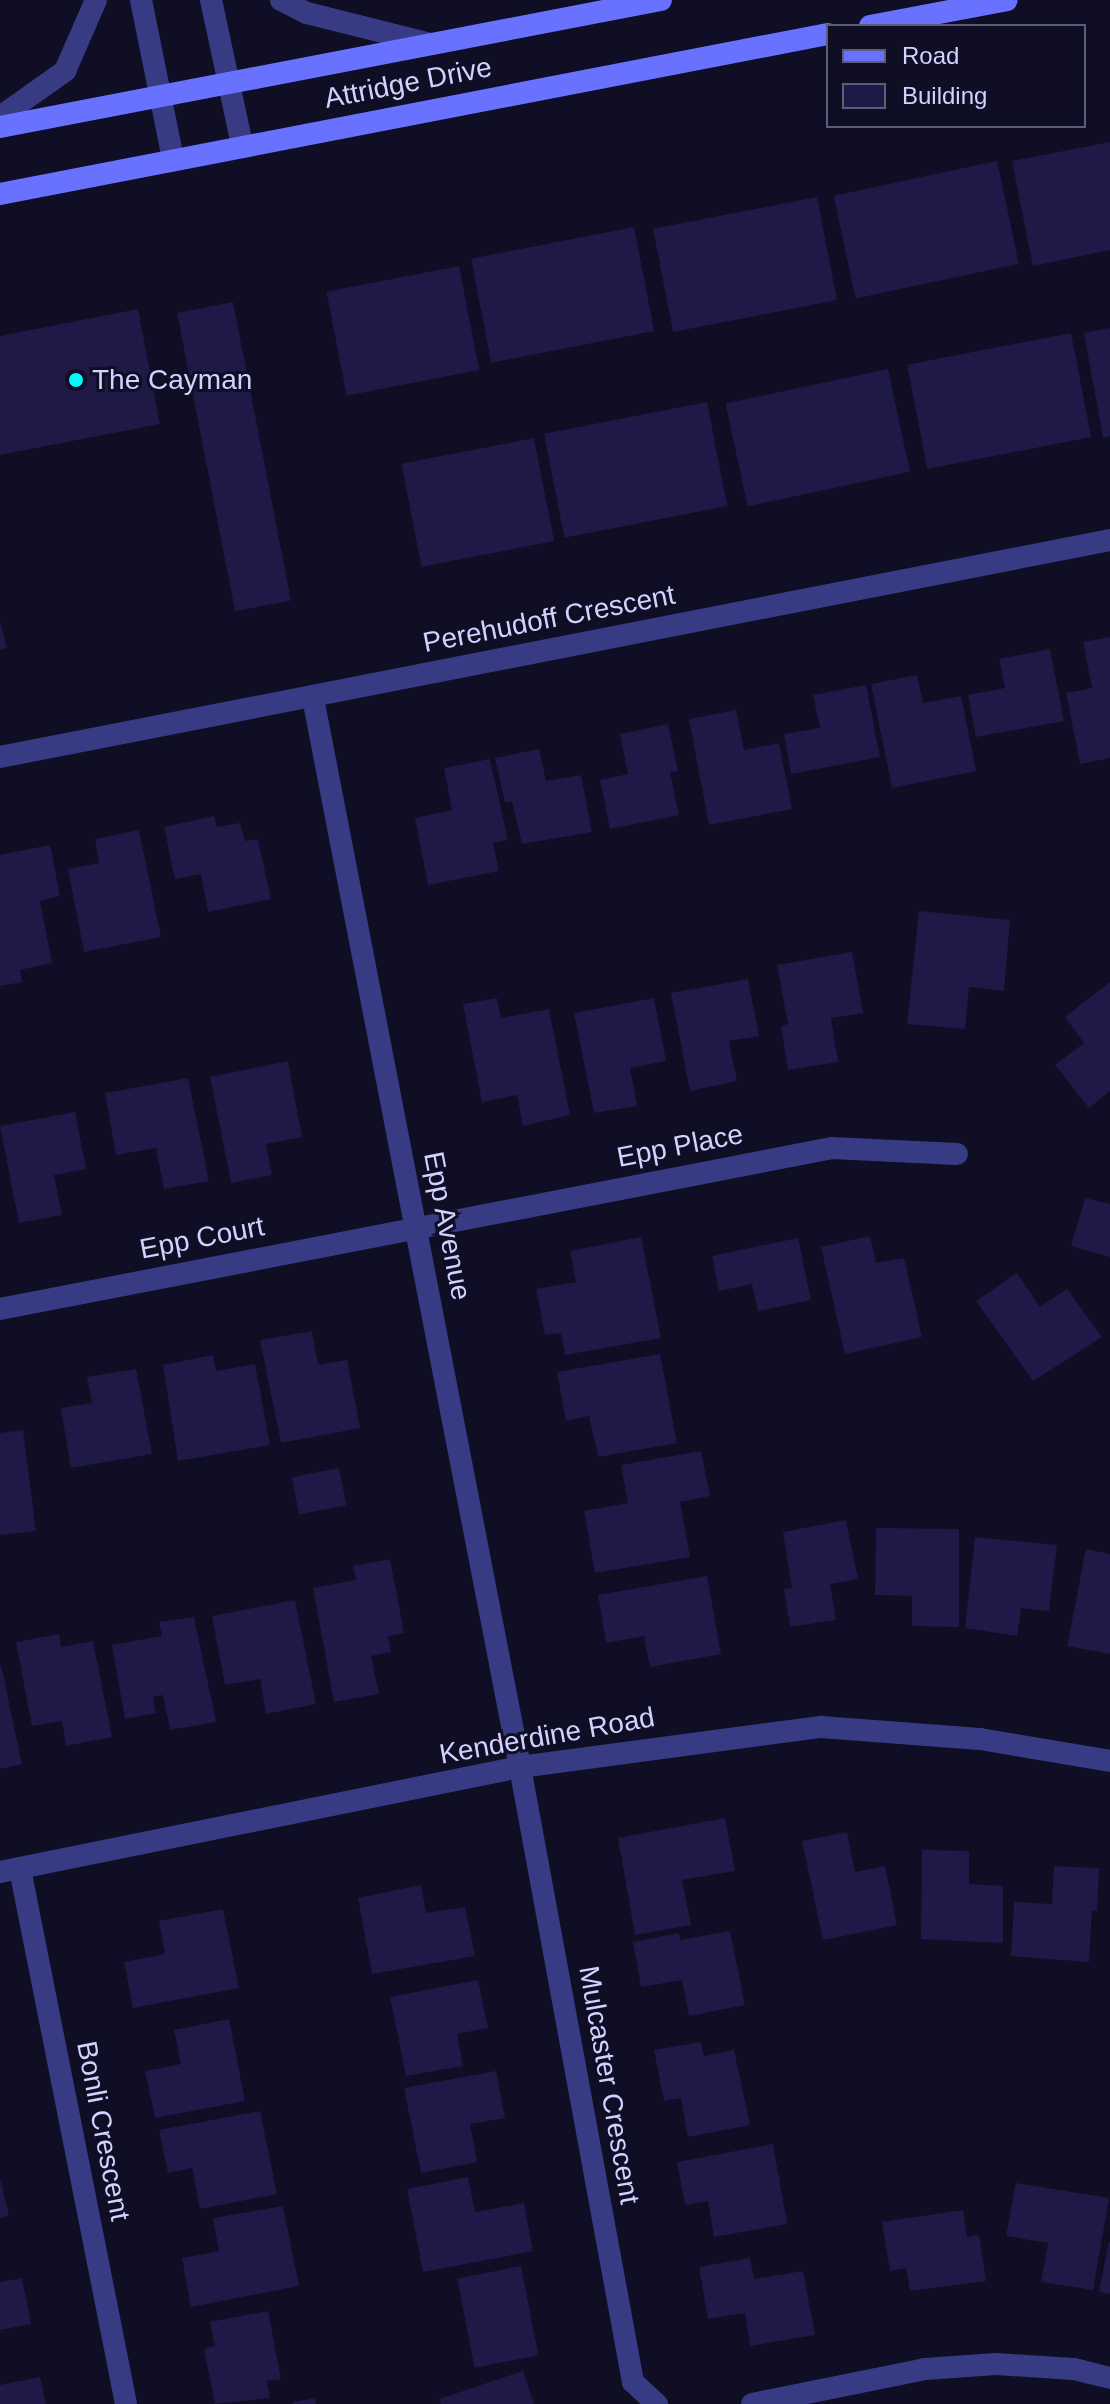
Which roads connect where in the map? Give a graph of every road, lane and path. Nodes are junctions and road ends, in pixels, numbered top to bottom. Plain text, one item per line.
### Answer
1 (96, 0) edge
2 (141, 0) edge
3 (211, 0) edge
4 (281, 0) edge
5 (661, 0) edge
6 (1007, 0) edge
7 (881, 24) edge
8 (826, 34) edge
9 (430, 44) junction
10 (229, 83) junction
11 (161, 96) junction
12 (0, 117) edge
13 (0, 127) edge
14 (242, 145) junction
15 (173, 159) junction
16 (0, 194) edge
17 (1110, 540) edge
18 (313, 698) junction
19 (0, 757) edge
20 (957, 1154) dead end
21 (416, 1226) junction
22 (0, 1309) edge
23 (1110, 1761) edge
24 (520, 1767) junction
25 (10, 1871) edge
26 (1110, 2378) edge
27 (126, 2404) edge
28 (657, 2404) edge
29 (752, 2404) edge

1 - 12 street
2 - 11 street
3 - 10 street
4 - 9 street
5 - 9 main road, Attridge Drive
6 - 7 main road
8 - 14 main road, Attridge Drive
9 - 10 main road, Attridge Drive
10 - 11 main road, Attridge Drive
10 - 14 street
11 - 13 main road, Attridge Drive
11 - 15 street
14 - 15 main road, Attridge Drive
15 - 16 main road, Attridge Drive
17 - 18 street, Perehudoff Crescent
18 - 19 street, Perehudoff Crescent
18 - 21 street, Epp Avenue
20 - 21 street, Epp Place
21 - 22 street, Epp Court
21 - 24 street, Epp Avenue
23 - 24 street, Kenderdine Road
24 - 25 street, Kenderdine Road
24 - 28 street, Mulcaster Crescent
25 - 27 street, Bonli Crescent
26 - 29 street

